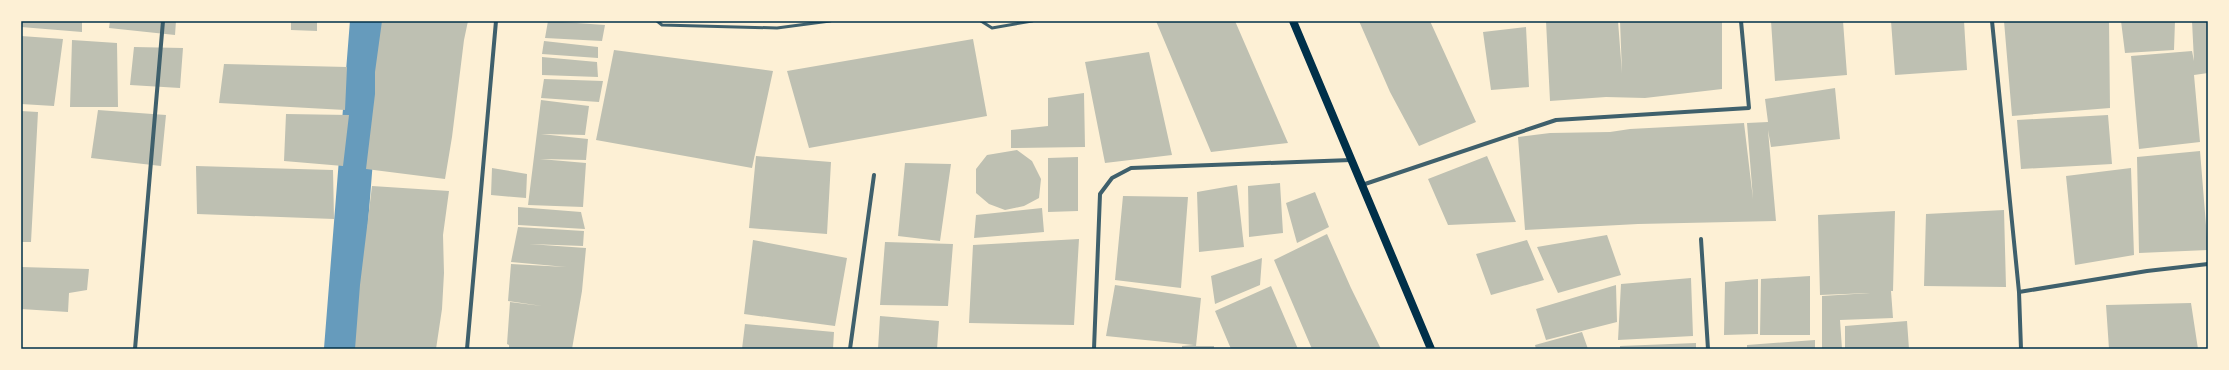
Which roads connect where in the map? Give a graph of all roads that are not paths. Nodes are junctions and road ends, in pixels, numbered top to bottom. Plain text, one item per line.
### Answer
1 (163, 21) edge
2 (496, 21) edge
3 (657, 21) edge
4 (830, 21) edge
5 (981, 21) edge
6 (1032, 21) edge
7 (1293, 21) edge
8 (1741, 21) edge
9 (1992, 21) edge
10 (1351, 160) junction
11 (874, 175) dead end
12 (1362, 186) junction
13 (1701, 239) dead end
14 (2208, 264) edge
15 (2019, 292) junction
16 (135, 349) edge
17 (467, 349) edge
18 (850, 349) edge
19 (1094, 349) edge
20 (1431, 349) edge
21 (1708, 349) edge
22 (2021, 349) edge

1 - 16 street
2 - 17 street
3 - 4 lane
5 - 6 lane
7 - 10 main road
8 - 12 street
9 - 15 street
10 - 12 main road
10 - 19 street
11 - 18 street
12 - 20 main road
13 - 21 street
14 - 15 street
15 - 22 street

